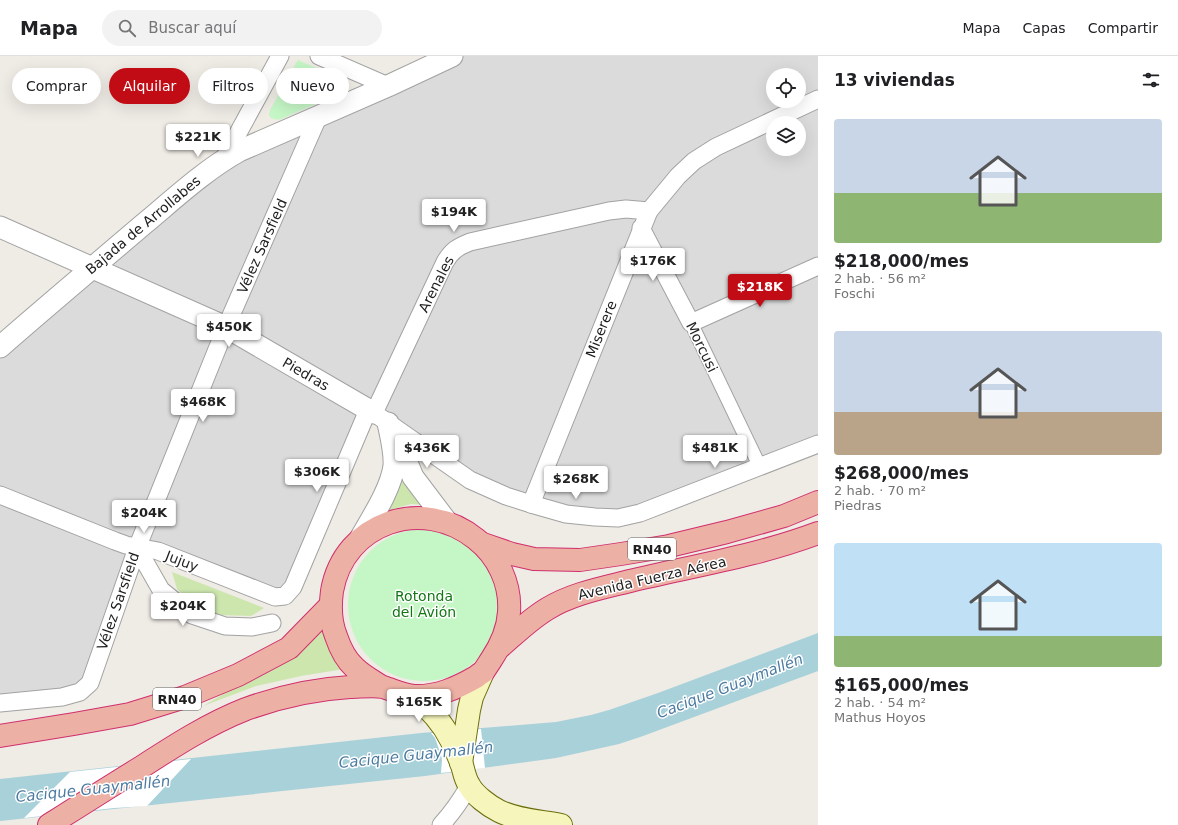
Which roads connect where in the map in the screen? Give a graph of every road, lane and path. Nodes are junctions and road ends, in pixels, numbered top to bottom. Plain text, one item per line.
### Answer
1 (280, 56) edge
2 (320, 56) edge
3 (452, 56) edge
4 (388, 86) junction
5 (818, 99) edge
6 (319, 115) junction
7 (224, 159) junction
8 (649, 211) junction
9 (0, 227) edge
10 (641, 228) junction
11 (818, 266) edge
12 (91, 268) junction
13 (691, 323) junction
14 (226, 328) junction
15 (0, 347) edge
16 (380, 418) junction
17 (818, 444) edge
18 (760, 467) junction
19 (0, 495) edge
20 (818, 502) edge
21 (530, 504) junction
22 (447, 522) junction
23 (818, 533) edge
24 (360, 539) junction
25 (483, 544) junction
26 (137, 548) junction
27 (293, 587) joint
28 (330, 606) junction
29 (272, 623) dead end
30 (499, 648) junction
31 (483, 672) junction
32 (382, 687) junction
33 (414, 696) junction
34 (0, 703) edge
35 (456, 731) junction
36 (0, 736) edge
37 (464, 773) junction
38 (49, 825) edge
39 (441, 825) edge
40 (561, 825) edge

1 - 7 street
2 - 4 street
3 - 4 street, Bajada de Arrollabes
4 - 6 street, Bajada de Arrollabes
5 - 8 street, Miserere
6 - 7 street, Bajada de Arrollabes
6 - 14 street, Vélez Sarsfield
7 - 12 street, Bajada de Arrollabes
8 - 10 street, Miserere
8 - 16 street, Arenales
9 - 12 street, Piedras
10 - 13 street, Morcusi
10 - 21 street, Miserere
11 - 13 street
12 - 14 street, Piedras
12 - 15 street, Bajada de Arrollabes
13 - 18 street, Morcusi
14 - 16 street, Piedras
14 - 26 street, Vélez Sarsfield
16 - 21 street, Piedras
16 - 22 street
16 - 24 street
16 - 27 street, Arenales
17 - 18 street, Piedras
18 - 21 street, Piedras
19 - 26 street, Jujuy
20 - 25 highway, Avenida Fuerza Aérea / RN40
22 - 24 highway, RN40
22 - 25 highway, RN40
23 - 30 highway, Avenida Fuerza Aérea / RN40
24 - 28 highway, RN40
25 - 30 highway
26 - 27 street, Jujuy
26 - 29 street
26 - 34 street, Vélez Sarsfield
28 - 32 highway
28 - 36 highway, RN40
30 - 31 highway, RN40
31 - 33 highway, RN40
31 - 35 main road
32 - 33 highway, RN40
32 - 38 highway, RN40
33 - 35 main road
35 - 37 main road
37 - 39 street
37 - 40 main road

